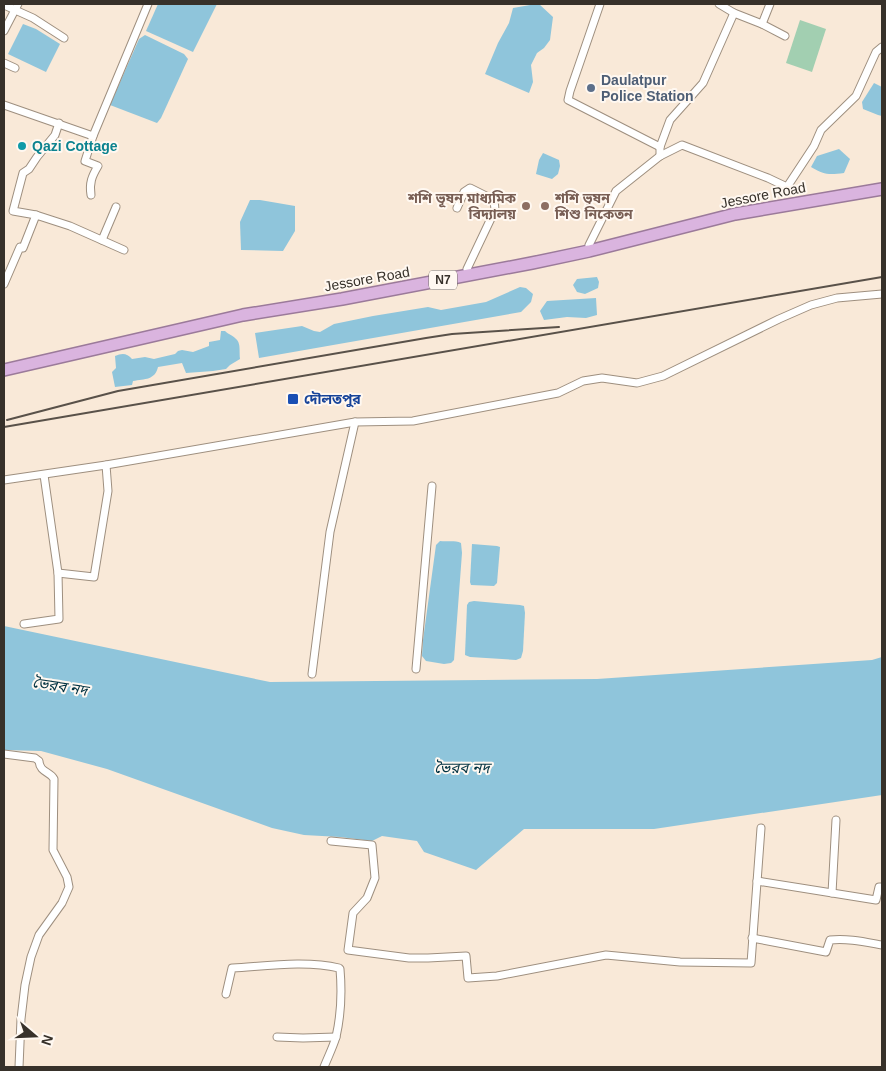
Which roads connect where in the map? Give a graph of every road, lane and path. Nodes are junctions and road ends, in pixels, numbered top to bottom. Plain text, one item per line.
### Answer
1 (148, 4) edge
2 (600, 4) edge
3 (719, 4) edge
4 (770, 4) edge
5 (4, 5) edge
6 (16, 7) edge
7 (734, 13) junction
8 (762, 24) junction
9 (4, 31) edge
10 (785, 36) dead end
11 (64, 38) dead end
12 (882, 48) edge
13 (4, 63) edge
14 (15, 68) dead end
15 (4, 105) edge
16 (59, 123) junction
17 (93, 136) junction
18 (660, 147) junction
19 (660, 156) junction
20 (882, 183) edge
21 (882, 189) edge
22 (91, 195) dead end
23 (116, 207) dead end
24 (456, 208) dead end
25 (36, 215) junction
26 (102, 240) junction
27 (589, 245) junction
28 (124, 250) dead end
29 (467, 269) junction
30 (4, 284) edge
31 (882, 294) edge
32 (4, 363) edge
33 (4, 370) edge
34 (355, 422) junction
35 (106, 465) junction
36 (44, 475) junction
37 (4, 480) edge
38 (432, 486) dead end
39 (58, 573) junction
40 (24, 624) dead end
41 (416, 669) dead end
42 (312, 674) dead end
43 (4, 754) edge
44 (836, 820) dead end
45 (761, 828) dead end
46 (331, 841) dead end
47 (757, 881) junction
48 (882, 887) edge
49 (832, 893) junction
50 (752, 938) junction
51 (882, 945) edge
52 (226, 994) dead end
53 (277, 1037) dead end
54 (336, 1037) junction
55 (19, 1067) edge
56 (324, 1067) edge

1 - 17 street
2 - 18 street
3 - 7 street
4 - 8 street
5 - 6 street
6 - 9 street
6 - 11 street
7 - 8 street
7 - 18 street
8 - 10 street
12 - 19 street
13 - 14 street
15 - 16 street
16 - 17 street
16 - 25 street
17 - 22 street
18 - 19 street
19 - 27 street
20 - 27 highway, Jessore Road / N7
21 - 33 highway, Jessore Road / N7
23 - 26 street
24 - 29 street
25 - 26 street
25 - 30 street
26 - 28 street
27 - 29 highway, Jessore Road / N7
29 - 32 highway, Jessore Road / N7
31 - 34 street
34 - 35 street
34 - 42 street
35 - 36 street
35 - 39 street
36 - 37 street
36 - 39 street
38 - 41 street
39 - 40 street
43 - 55 street
44 - 49 street
45 - 47 street
46 - 50 street
47 - 49 street
47 - 50 street
48 - 49 street
50 - 51 street
52 - 54 street
53 - 54 street
54 - 56 street

